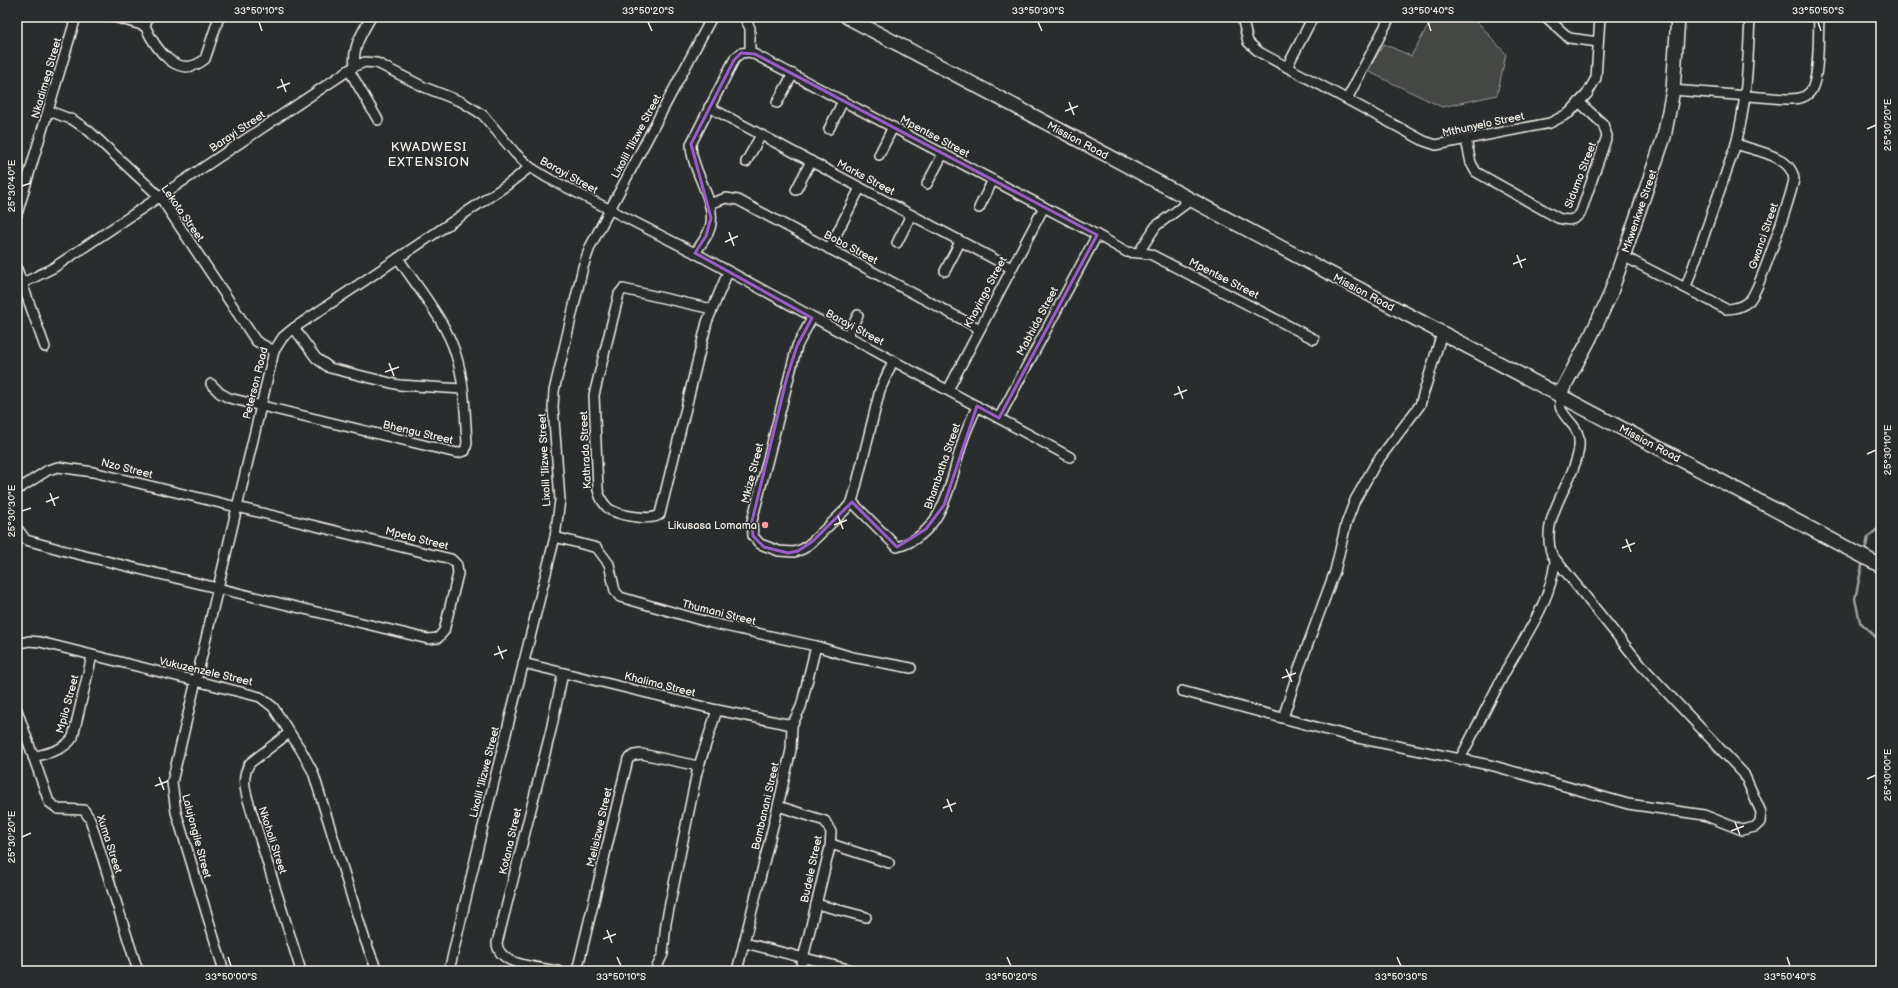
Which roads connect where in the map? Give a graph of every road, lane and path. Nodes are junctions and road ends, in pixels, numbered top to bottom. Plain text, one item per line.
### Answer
1 (76, 17) edge
2 (114, 17) edge
3 (219, 17) edge
4 (371, 17) edge
5 (712, 17) edge
6 (744, 17) edge
7 (847, 17) edge
8 (1242, 17) edge
9 (1313, 17) edge
10 (1390, 17) edge
11 (1546, 17) edge
12 (1600, 17) edge
13 (1678, 17) edge
14 (1750, 17) edge
15 (1819, 17) edge
16 (147, 21) edge
17 (1598, 42) junction
18 (750, 52) junction
19 (1287, 67) junction
20 (352, 68) junction
21 (793, 74) junction
22 (1673, 90) junction
23 (1746, 95) junction
24 (1346, 99) junction
25 (843, 101) junction
26 (1579, 102) junction
27 (777, 103) dead end
28 (709, 107) junction
29 (50, 111) junction
30 (378, 120) dead end
31 (893, 127) junction
32 (829, 129) dead end
33 (761, 135) junction
34 (1466, 140) junction
35 (1736, 144) junction
36 (943, 154) junction
37 (879, 155) dead end
38 (811, 161) junction
39 (746, 162) dead end
40 (530, 167) junction
41 (993, 180) junction
42 (927, 184) dead end
43 (860, 188) junction
44 (796, 190) dead end
45 (160, 197) junction
46 (1191, 200) junction
47 (709, 204) junction
48 (1044, 207) junction
49 (979, 208) dead end
50 (610, 211) junction
51 (17, 214) edge
52 (911, 215) junction
53 (1097, 235) junction
54 (960, 242) junction
55 (896, 243) dead end
56 (829, 249) junction
57 (1138, 252) junction
58 (695, 254) junction
59 (1623, 256) junction
60 (398, 258) junction
61 (1012, 268) junction
62 (17, 269) edge
63 (945, 271) dead end
64 (728, 272) junction
65 (23, 283) junction
66 (1686, 287) junction
67 (712, 309) junction
68 (858, 315) dead end
69 (812, 318) junction
70 (294, 328) junction
71 (980, 329) junction
72 (1442, 333) junction
73 (847, 336) junction
74 (1314, 340) dead end
75 (45, 347) dead end
76 (274, 351) junction
77 (893, 361) junction
78 (210, 384) dead end
79 (462, 389) junction
80 (948, 390) junction
81 (1560, 394) junction
82 (261, 406) junction
83 (977, 406) junction
84 (999, 418) junction
85 (1070, 457) dead end
86 (17, 490) edge
87 (852, 502) junction
88 (236, 507) junction
89 (17, 528) edge
90 (555, 537) junction
91 (1555, 561) junction
92 (1880, 566) edge
93 (217, 587) junction
94 (17, 644) edge
95 (816, 646) junction
96 (92, 656) junction
97 (523, 663) junction
98 (911, 668) dead end
99 (563, 672) junction
100 (194, 681) junction
101 (1182, 691) dead end
102 (17, 710) edge
103 (717, 710) junction
104 (1284, 718) junction
105 (792, 726) junction
106 (289, 733) junction
107 (33, 758) junction
108 (1460, 759) junction
109 (698, 766) junction
110 (778, 806) junction
111 (831, 844) junction
112 (889, 863) dead end
113 (816, 904) junction
114 (866, 917) dead end
115 (745, 943) junction
116 (804, 957) junction
117 (138, 971) edge
118 (224, 971) edge
119 (301, 971) edge
120 (377, 971) edge
121 (449, 971) edge
122 (558, 971) edge
123 (577, 971) edge
124 (655, 971) edge
125 (737, 971) edge
126 (800, 971) edge
127 (856, 971) edge

1 - 29 street, Nkadimeg Street
2 - 16 street
3 - 16 street
4 - 20 street
5 - 50 street, Lixolil 'Ilizwe Street
6 - 18 street
7 - 46 street, Mission Road
8 - 19 street, Mthunyelo Street
9 - 19 street
10 - 24 street
11 - 17 street
12 - 17 street, Mthunyelo Street
13 - 22 street, Mkwenkwe Street
14 - 23 street
15 - 23 street
17 - 26 street, Mthunyelo Street
18 - 21 street, Mpentse Street
18 - 28 street
19 - 24 street, Mthunyelo Street
20 - 30 street
20 - 40 street, Barayi Street
20 - 45 street, Barayi Street
21 - 25 street, Mpentse Street
21 - 27 street
22 - 23 street
22 - 59 street, Mkwenkwe Street
23 - 35 street
24 - 34 street, Mthunyelo Street
25 - 31 street, Mpentse Street
25 - 32 street
26 - 34 street, Mthunyelo Street
26 - 34 street, Sidumo Street
28 - 33 street, Marks Street
28 - 47 street
29 - 45 street, Lekota Street
29 - 51 street, Nkadimeg Street
31 - 36 street, Mpentse Street
31 - 37 street
33 - 38 street, Marks Street
33 - 39 street
35 - 66 street
35 - 66 street, Gwanci Street
36 - 41 street, Mpentse Street
36 - 42 street
38 - 43 street, Marks Street
38 - 44 street
40 - 50 street, Barayi Street
40 - 60 street, Peterson Road
41 - 48 street, Mpentse Street
41 - 49 street
43 - 52 street, Marks Street
43 - 56 street
45 - 65 street, Barayi Street
45 - 76 street, Lekota Street
46 - 57 street
46 - 72 street, Mission Road
47 - 56 street, Bobo Street
47 - 58 street
48 - 53 street, Mpentse Street
48 - 61 street, Khayingo Street
50 - 58 street, Barayi Street
50 - 90 street, Lixolil 'Ilizwe Street
52 - 54 street, Marks Street
52 - 55 street
53 - 57 street, Mpentse Street
53 - 84 street, Mabhida Street
54 - 61 street, Marks Street
54 - 63 street
56 - 71 street, Bobo Street
57 - 74 street, Mpentse Street
58 - 64 street, Barayi Street
59 - 66 street, Gwanci Street
59 - 81 street, Mkwenkwe Street
60 - 70 street, Peterson Road
60 - 79 street, Bhengu Street
61 - 71 street, Khayingo Street
62 - 65 street
64 - 67 street, Kathrada Street
64 - 69 street, Barayi Street
65 - 75 street
67 - 67 street, Kathrada Street
68 - 73 street
69 - 73 street, Barayi Street
69 - 87 street, Mkize Street
70 - 76 street, Peterson Road
70 - 79 street
71 - 80 street, Khayingo Street
72 - 81 street, Mission Road
72 - 104 street
73 - 77 street, Barayi Street
76 - 82 street, Peterson Road
77 - 80 street, Barayi Street
77 - 87 street
78 - 82 street, Bhengu Street
79 - 82 street, Bhengu Street
80 - 83 street, Barayi Street
81 - 91 street
81 - 92 street, Mission Road
82 - 88 street, Peterson Road
83 - 84 street, Barayi Street
83 - 87 street, Bhambatha Street
84 - 85 street, Barayi Street
86 - 88 street, Nzo Street
88 - 93 street, Peterson Road
88 - 93 street, Mpeta Street
89 - 93 street
90 - 95 street, Thumani Street
90 - 97 street, Lixolil 'Ilizwe Street
91 - 108 street
91 - 108 street
93 - 100 street, Peterson Road
94 - 96 street, Vukuzenzele Street
95 - 98 street, Thumani Street
95 - 105 street, Bambanani Street
96 - 100 street, Vukuzenzele Street
96 - 107 street, Mpilo Street
97 - 99 street, Khalima Street
97 - 121 street, Lixolil 'Ilizwe Street
99 - 103 street, Khalima Street
99 - 122 street, Kotana Street
100 - 106 street, Vukuzenzele Street
100 - 118 street, Lalujongile Street
101 - 104 street
102 - 107 street, Xuma Street
103 - 105 street, Khalima Street
103 - 109 street
104 - 108 street
105 - 110 street, Bambanani Street
106 - 119 street, Nkoholi Street
106 - 120 street, Vukuzenzele Street
107 - 117 street, Xuma Street
109 - 123 street, Melisizwe Street
109 - 124 street
110 - 111 street, Budele Street
110 - 115 street, Bambanani Street
111 - 112 street
111 - 113 street, Budele Street
113 - 114 street
113 - 116 street, Budele Street
115 - 116 street
115 - 125 street, Bambanani Street
116 - 126 street, Budele Street
116 - 127 street

